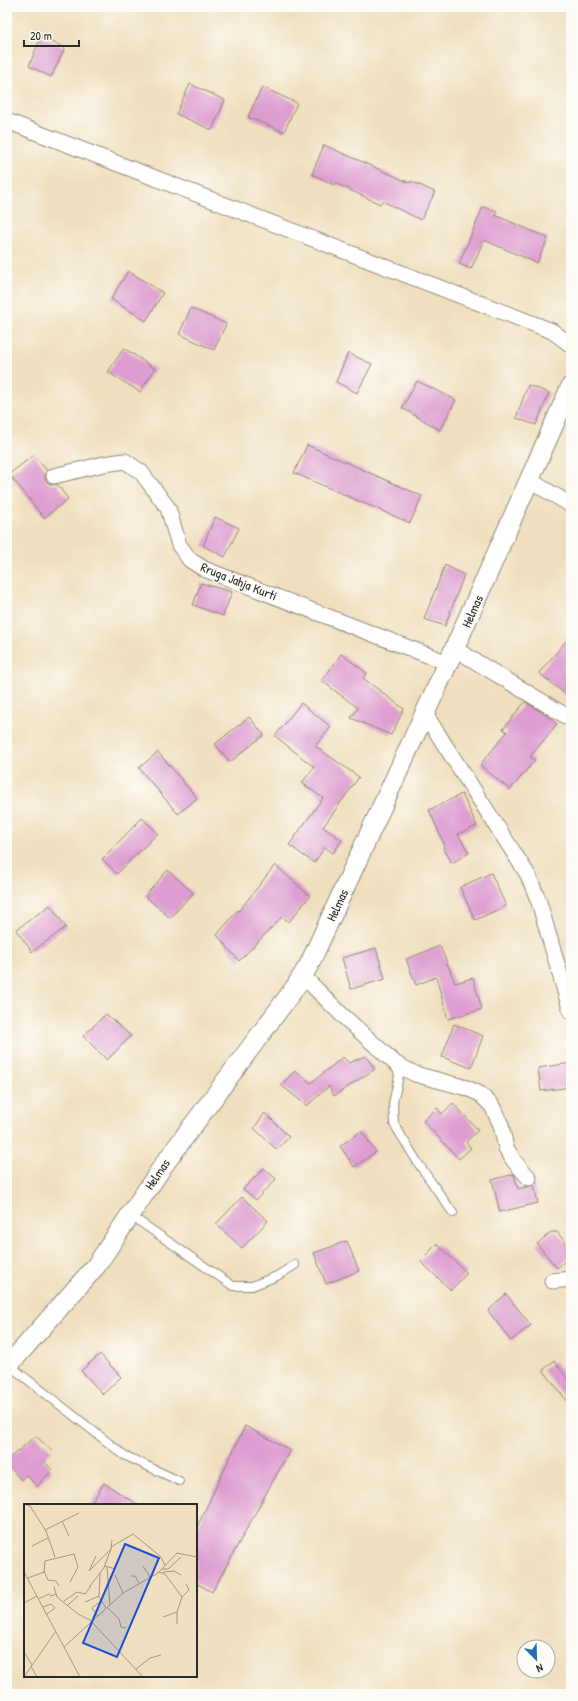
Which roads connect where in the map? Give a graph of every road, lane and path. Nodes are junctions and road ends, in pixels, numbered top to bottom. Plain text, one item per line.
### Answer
1 (7, 121) edge
2 (571, 344) edge
3 (571, 386) edge
4 (54, 476) dead end
5 (529, 480) junction
6 (571, 505) edge
7 (452, 656) junction
8 (425, 714) junction
9 (570, 717) edge
10 (303, 976) junction
11 (571, 1012) edge
12 (396, 1064) junction
13 (529, 1178) dead end
14 (453, 1213) dead end
15 (130, 1215) junction
16 (295, 1265) dead end
17 (571, 1279) edge
18 (552, 1281) dead end
19 (8, 1366) edge
20 (179, 1481) dead end

1 - 2 street
3 - 5 street, Helmas
4 - 7 street, Rruga Jahja Kurti
5 - 6 street
5 - 7 street, Helmas
7 - 8 street, Helmas
7 - 9 street, Rruga Jahja Kurti
8 - 10 street, Helmas
8 - 11 street
10 - 12 street
10 - 15 street, Helmas
12 - 13 street
12 - 14 lane
15 - 16 lane
15 - 19 street, Helmas
17 - 18 street
19 - 20 lane

